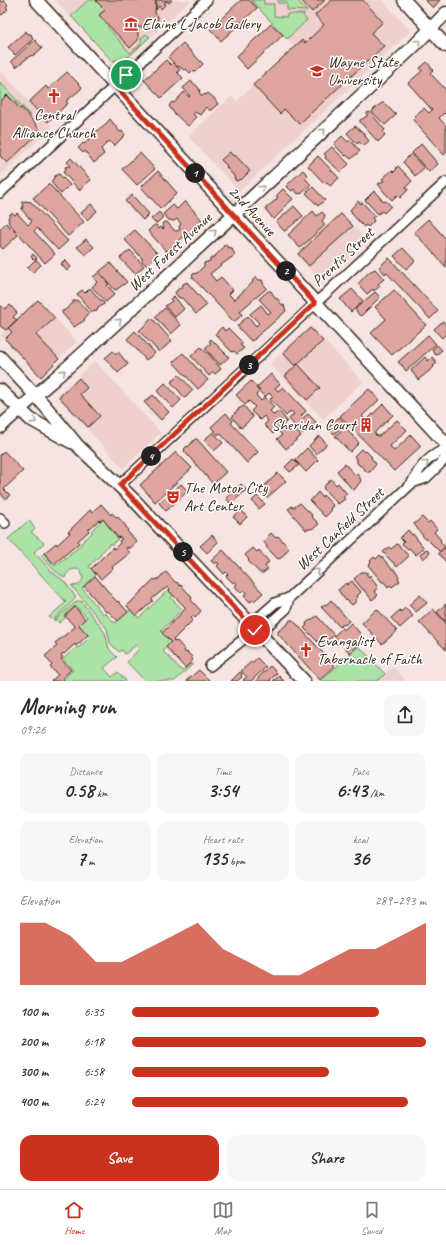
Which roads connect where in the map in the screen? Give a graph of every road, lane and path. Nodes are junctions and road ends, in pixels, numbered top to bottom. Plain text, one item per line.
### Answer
1 (36, 0) edge
2 (207, 0) edge
3 (404, 0) edge
4 (446, 14) edge
5 (431, 29) junction
6 (446, 46) edge
7 (115, 86) junction
8 (446, 182) edge
9 (0, 193) edge
10 (233, 214) junction
11 (315, 303) junction
12 (0, 357) edge
13 (2, 392) edge
14 (36, 396) junction
15 (19, 409) junction
16 (0, 427) edge
17 (446, 444) edge
18 (78, 446) junction
19 (446, 449) edge
20 (446, 458) edge
21 (412, 482) junction
22 (120, 485) junction
23 (255, 630) junction
24 (210, 666) dead end
25 (304, 681) edge

1 - 7 street, 2nd Avenue
2 - 7 street
3 - 5 street
4 - 5 street, West Forest Avenue
5 - 6 street
10 -> 5 street, West Forest Avenue
7 - 9 street
7 - 10 street, 2nd Avenue
8 - 11 street, Prentis Street
10 - 11 street, 2nd Avenue
14 -> 10 street, West Forest Avenue
11 - 17 street, 2nd Avenue
11 - 22 street, Prentis Street
12 - 14 street
13 - 15 street
14 - 15 street, West Forest Avenue
14 - 18 street
15 - 16 street, West Forest Avenue
15 -> 18 street
18 - 22 street
21 -> 19 street, West Canfield Street
20 - 21 street, West Canfield Street
23 -> 21 street, West Canfield Street
22 - 23 street
23 - 24 street, West Canfield Street
23 - 25 street

